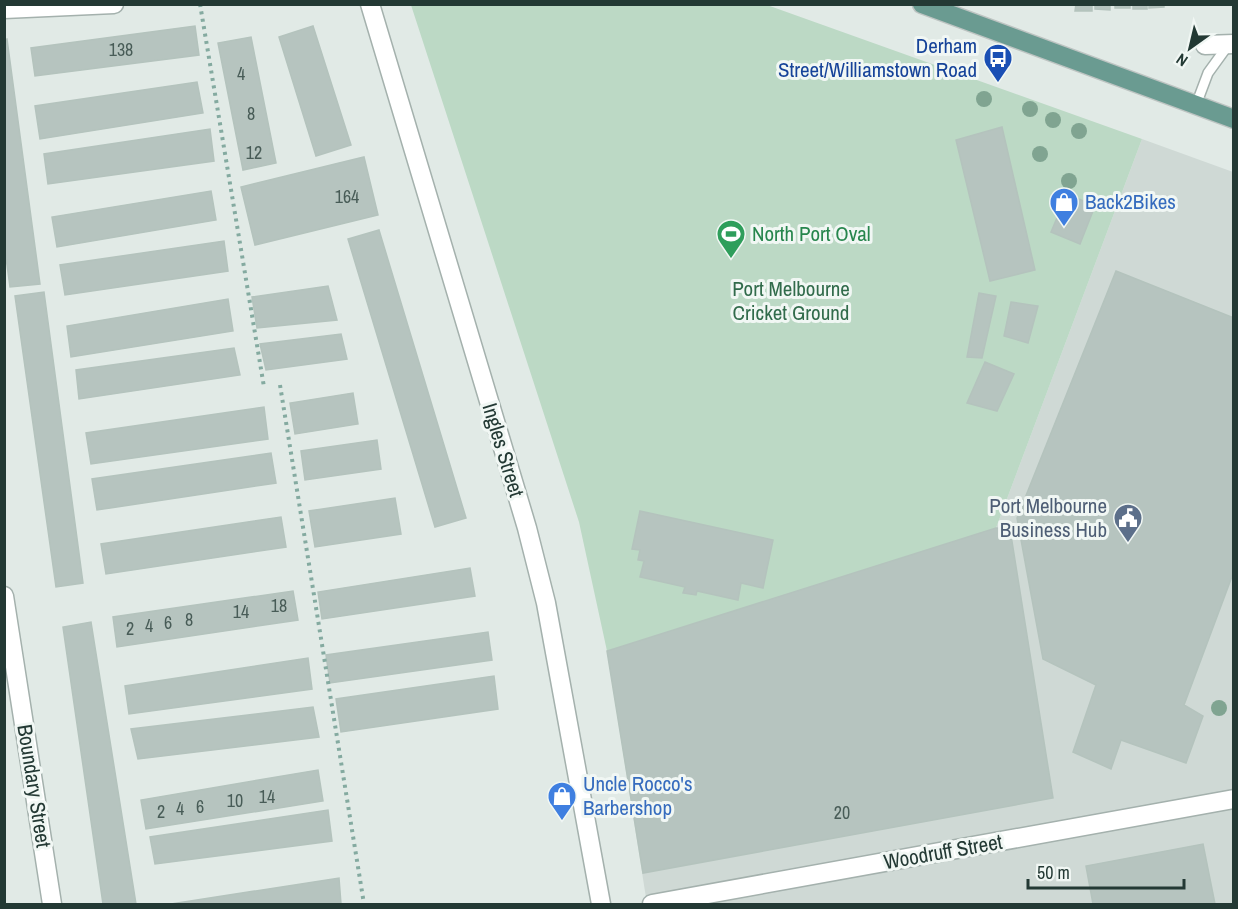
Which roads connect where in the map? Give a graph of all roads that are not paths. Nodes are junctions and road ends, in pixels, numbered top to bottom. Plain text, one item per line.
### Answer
1 (114, 4) edge
2 (370, 4) edge
3 (922, 4) edge
4 (4, 9) edge
5 (1231, 44) edge
6 (1204, 45) dead end
7 (1196, 105) junction
8 (1233, 119) edge
9 (4, 596) edge
10 (1233, 799) edge
11 (52, 904) edge
12 (601, 904) edge
13 (652, 904) edge

1 - 4 street
2 - 12 street, Ingles Street
3 - 7 main road
5 - 6 street
5 - 7 lane
7 - 8 main road
9 - 11 street, Boundary Street
10 - 13 street, Woodruff Street

